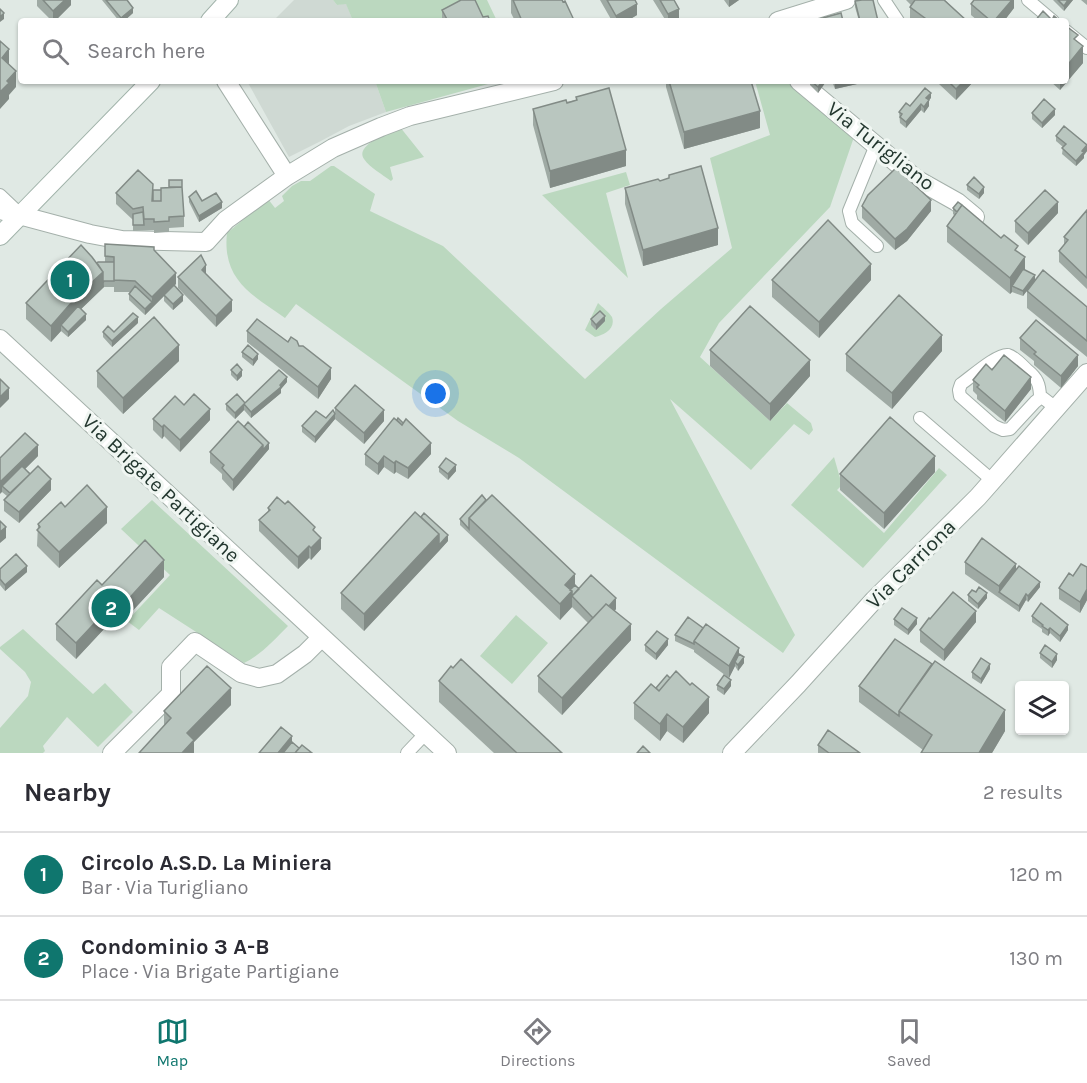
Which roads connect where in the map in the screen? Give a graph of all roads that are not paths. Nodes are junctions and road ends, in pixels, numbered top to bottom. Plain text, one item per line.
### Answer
1 (229, 0) edge
2 (846, 0) edge
3 (884, 0) edge
4 (1028, 0) edge
5 (816, 5) edge
6 (213, 18) edge
7 (785, 18) edge
8 (896, 18) edge
9 (1049, 18) edge
10 (1069, 33) edge
11 (1087, 48) edge
12 (149, 84) edge
13 (228, 84) edge
14 (542, 84) edge
15 (803, 84) edge
16 (876, 146) junction
17 (287, 176) junction
18 (0, 195) edge
19 (0, 210) edge
20 (21, 215) junction
21 (984, 225) edge
22 (0, 236) edge
23 (877, 246) dead end
24 (0, 339) edge
25 (1087, 373) edge
26 (1040, 398) junction
27 (1056, 408) junction
28 (920, 418) dead end
29 (993, 481) junction
30 (322, 637) junction
31 (426, 734) junction
32 (112, 753) edge
33 (407, 753) edge
34 (447, 753) edge
35 (732, 753) edge

1 - 6 street
2 - 5 street
3 - 8 lane
4 - 9 lane
5 - 7 street
10 - 11 lane
12 - 20 street
13 - 17 street
14 - 17 street
15 - 16 street, Via Turigliano
16 - 21 street, Via Turigliano
16 - 23 lane
17 - 20 street
18 - 20 lane
19 - 20 street
20 - 22 street
24 - 30 street, Via Brigate Partigiane
25 - 27 street, Via Carriona
26 - 26 lane
26 - 27 lane
27 - 29 street, Via Carriona
28 - 29 lane
29 - 35 street, Via Carriona
30 - 31 street, Via Brigate Partigiane
30 - 32 street
31 - 33 lane
31 - 34 street, Via Brigate Partigiane

